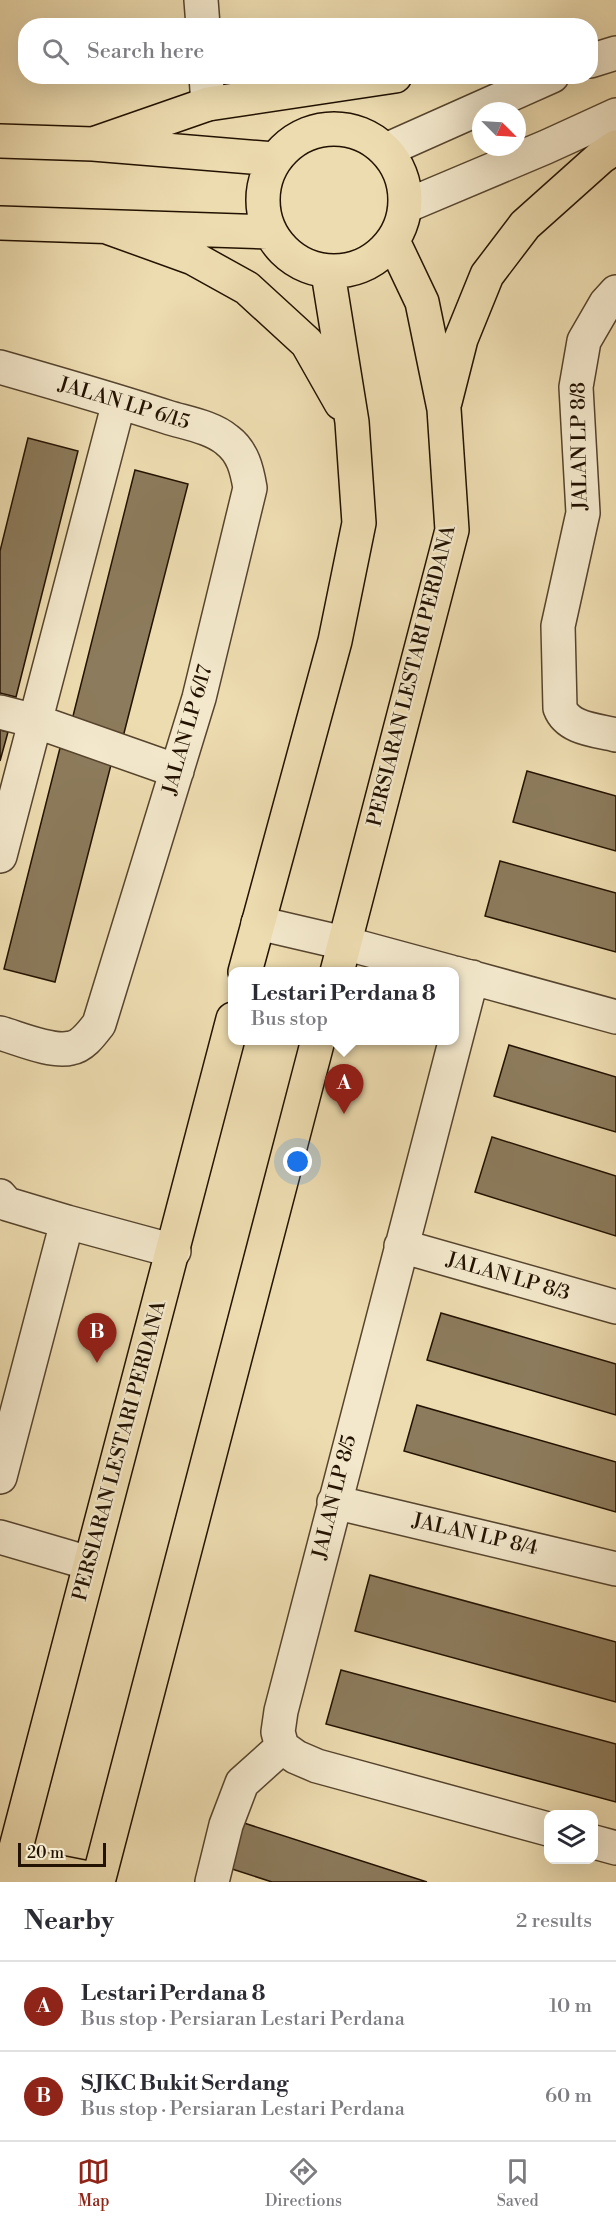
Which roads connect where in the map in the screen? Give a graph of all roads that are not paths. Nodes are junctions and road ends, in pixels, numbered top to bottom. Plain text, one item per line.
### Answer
1 (201, 0) edge
2 (202, 18) edge
3 (616, 53) edge
4 (598, 59) edge
5 (288, 84) edge
6 (534, 84) edge
7 (207, 90) edge
8 (616, 115) edge
9 (0, 141) edge
10 (93, 144) junction
11 (616, 147) edge
12 (386, 150) junction
13 (274, 159) junction
14 (406, 206) junction
15 (0, 223) edge
16 (106, 227) junction
17 (268, 232) junction
18 (393, 241) junction
19 (328, 273) junction
20 (616, 292) edge
21 (0, 368) edge
22 (120, 402) junction
23 (444, 409) junction
24 (352, 422) junction
25 (240, 454) joint
26 (0, 712) edge
27 (34, 721) junction
28 (616, 735) edge
29 (177, 771) junction
30 (0, 856) edge
31 (258, 922) junction
32 (340, 957) edge
33 (246, 967) edge
34 (410, 967) edge
35 (459, 974) edge
36 (616, 1017) edge
37 (0, 1033) edge
38 (228, 1039) edge
39 (317, 1045) edge
40 (444, 1045) edge
41 (2, 1209) edge
42 (67, 1222) junction
43 (401, 1246) junction
44 (174, 1251) junction
45 (616, 1307) edge
46 (0, 1477) edge
47 (334, 1502) junction
48 (0, 1537) edge
49 (89, 1563) junction
50 (616, 1569) edge
51 (282, 1747) junction
52 (544, 1828) edge
53 (598, 1843) edge
54 (616, 1848) edge
55 (9, 1873) edge
56 (98, 1881) edge
57 (213, 1882) edge

1 - 2 street
3 - 4 street
5 - 7 main road
6 - 12 street
7 - 10 main road
8 - 14 street
9 - 10 main road
10 - 13 main road
11 - 23 main road
12 - 13 main road
12 - 14 main road
13 - 17 main road
14 - 18 main road
15 - 16 main road
16 - 17 main road
16 - 24 main road
17 - 19 main road
18 - 19 main road
18 - 23 main road, PERSIARAN LESTARI PERDANA
19 - 24 main road
20 - 28 street, JALAN LP 8/8
21 - 22 street, JALAN LP 6/15
22 - 25 street, JALAN LP 6/15
22 - 27 street
23 - 32 main road, PERSIARAN LESTARI PERDANA
24 - 31 main road
25 - 29 street, JALAN LP 6/17
26 - 27 street
27 - 29 street
27 - 30 street
29 - 37 street, JALAN LP 6/17
31 - 32 street
31 - 33 main road
32 - 34 street
35 - 36 street
38 - 44 main road, PERSIARAN LESTARI PERDANA
39 - 56 main road
40 - 43 street, JALAN LP 8/5
41 - 42 street
42 - 44 street
42 - 46 street
43 - 45 street, JALAN LP 8/3
43 - 47 street, JALAN LP 8/5
44 - 49 main road, PERSIARAN LESTARI PERDANA
47 - 50 street, JALAN LP 8/4
47 - 51 street, JALAN LP 8/5
48 - 49 street
49 - 55 main road, PERSIARAN LESTARI PERDANA
51 - 52 street
51 - 57 street
53 - 54 street
55 - 56 main road

